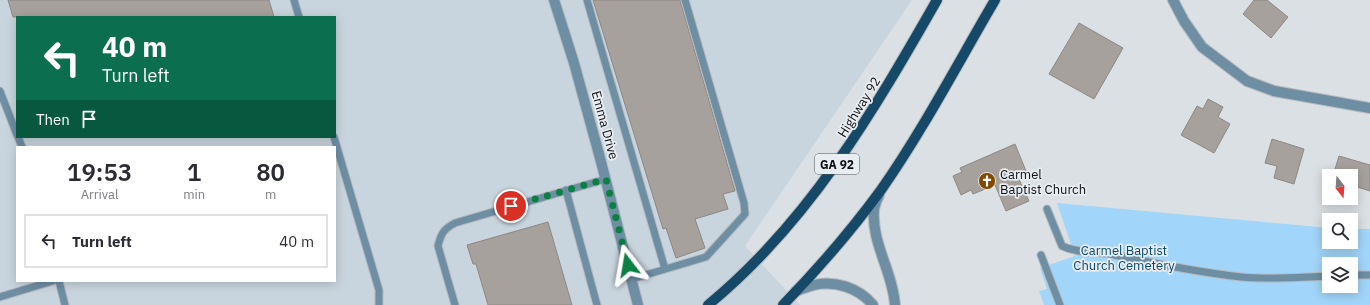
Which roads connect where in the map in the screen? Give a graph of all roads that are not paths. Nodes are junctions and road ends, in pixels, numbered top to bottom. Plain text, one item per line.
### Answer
1 (294, 0) edge
2 (554, 0) edge
3 (587, 0) edge
4 (686, 0) edge
5 (937, 0) edge
6 (995, 0) edge
7 (1173, 0) edge
8 (299, 16) edge
9 (0, 91) edge
10 (1370, 108) edge
11 (16, 133) edge
12 (334, 138) edge
13 (606, 179) junction
14 (881, 189) junction
15 (566, 190) junction
16 (1047, 209) dead end
17 (1041, 255) dead end
18 (665, 269) junction
19 (1358, 275) edge
20 (1370, 275) edge
21 (1322, 276) edge
22 (632, 279) junction
23 (50, 282) edge
24 (59, 282) edge
25 (796, 291) junction
26 (0, 297) edge
27 (65, 305) edge
28 (379, 305) edge
29 (456, 305) edge
30 (597, 305) edge
31 (638, 305) edge
32 (708, 305) edge
33 (783, 305) edge
34 (873, 305) edge
35 (895, 305) edge
36 (1060, 305) edge

1 - 8 lane
2 - 13 street, Emma Drive
3 - 18 lane
4 - 18 lane
5 - 32 main road, Highway 92 / GA 92
6 - 14 main road
7 - 10 street
9 - 11 lane
12 - 28 lane
13 - 15 lane
13 - 22 street, Emma Drive
14 - 25 main road
14 - 35 street
15 - 29 lane
15 - 30 lane
16 - 21 lane
17 - 36 lane
18 - 22 lane
19 - 20 lane
22 - 31 street, Emma Drive
23 - 26 lane
24 - 27 lane
25 - 33 main road
25 - 34 street

